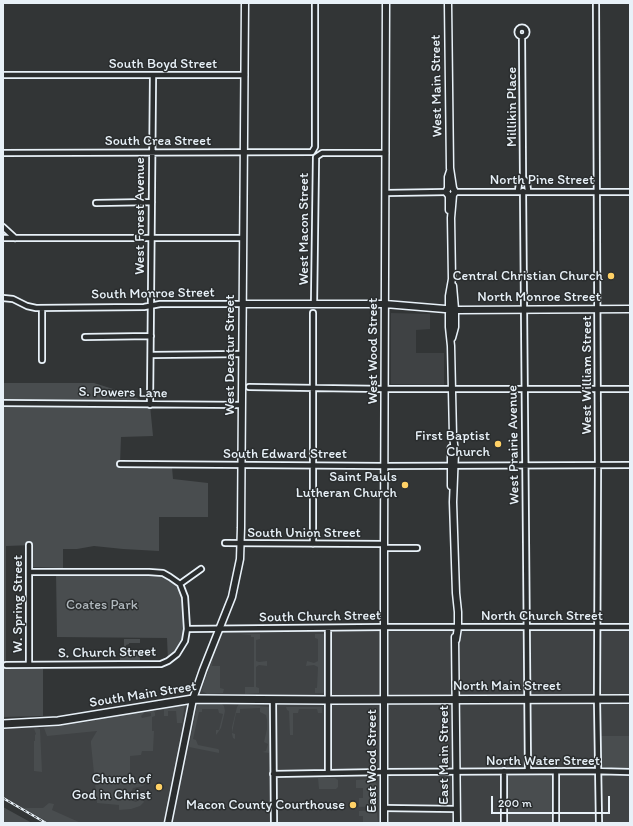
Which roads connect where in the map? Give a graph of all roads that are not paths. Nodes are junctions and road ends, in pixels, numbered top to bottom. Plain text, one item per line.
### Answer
1 (245, 3) edge
2 (315, 3) edge
3 (386, 3) edge
4 (448, 3) edge
5 (596, 3) edge
6 (522, 37) dead end
7 (245, 75) junction
8 (3, 76) edge
9 (152, 76) junction
10 (152, 152) junction
11 (244, 152) junction
12 (3, 153) edge
13 (386, 153) junction
14 (523, 178) junction
15 (523, 191) junction
16 (596, 191) junction
17 (386, 192) junction
18 (451, 192) junction
19 (630, 192) edge
20 (152, 202) junction
21 (96, 203) dead end
22 (3, 227) edge
23 (3, 238) edge
24 (15, 238) junction
25 (152, 238) junction
26 (243, 238) junction
27 (3, 298) edge
28 (243, 304) junction
29 (314, 304) junction
30 (385, 304) junction
31 (151, 306) junction
32 (42, 308) junction
33 (452, 309) junction
34 (598, 309) junction
35 (630, 309) edge
36 (524, 310) junction
37 (313, 313) dead end
38 (151, 336) junction
39 (85, 337) dead end
40 (242, 354) junction
41 (151, 355) junction
42 (42, 360) dead end
43 (249, 387) dead end
44 (313, 388) junction
45 (384, 389) junction
46 (598, 389) junction
47 (630, 389) edge
48 (452, 390) junction
49 (524, 390) junction
50 (3, 403) edge
51 (150, 405) junction
52 (242, 405) junction
53 (120, 464) dead end
54 (242, 465) junction
55 (598, 465) junction
56 (630, 465) edge
57 (313, 466) junction
58 (384, 466) junction
59 (453, 466) junction
60 (526, 466) junction
61 (225, 543) dead end
62 (241, 544) junction
63 (313, 544) junction
64 (29, 545) dead end
65 (384, 546) junction
66 (417, 548) dead end
67 (201, 569) dead end
68 (29, 572) junction
69 (180, 584) junction
70 (384, 627) junction
71 (456, 627) junction
72 (527, 627) junction
73 (597, 627) junction
74 (630, 627) edge
75 (328, 628) junction
76 (186, 629) junction
77 (219, 629) junction
78 (456, 640) joint
79 (29, 664) junction
80 (6, 665) dead end
81 (527, 698) junction
82 (193, 699) junction
83 (384, 699) junction
84 (456, 699) junction
85 (597, 699) junction
86 (630, 699) edge
87 (273, 700) junction
88 (327, 700) junction
89 (3, 724) edge
90 (504, 771) junction
91 (528, 771) junction
92 (556, 771) junction
93 (384, 772) junction
94 (456, 772) junction
95 (598, 772) junction
96 (630, 772) edge
97 (328, 773) junction
98 (273, 774) junction
99 (384, 808) junction
100 (457, 809) junction
101 (168, 823) edge
102 (274, 823) edge
103 (384, 823) edge
104 (457, 823) edge
105 (504, 823) edge
106 (556, 823) edge
107 (599, 823) edge

1 - 7 street, West Decatur Street
2 - 11 street, South Crea Street
3 - 13 street, West Wood Street
4 - 18 street, West Main Street
5 - 16 street, West William Street
6 - 14 street, Millikin Place
7 - 9 street, South Boyd Street
7 - 11 street, West Decatur Street
8 - 9 street, South Boyd Street
9 - 10 street, West Forest Avenue
10 - 11 street, South Crea Street
10 - 12 street, South Crea Street
10 - 20 street, West Forest Avenue
11 - 26 street, West Decatur Street
13 - 17 street, West Wood Street
13 - 29 street, West Macon Street
14 - 15 street, Millikin Place
14 - 15 street, Millikin Place
15 - 16 street, North Pine Street
15 - 18 street, North Pine Street
15 - 36 street, West Prairie Avenue
16 - 19 street, North Pine Street
16 - 34 street, West William Street
17 - 18 street, North Pine Street
17 - 30 street, West Wood Street
18 - 33 street, West Main Street
20 - 21 street
20 - 25 street, West Forest Avenue
22 - 24 street
23 - 24 street
24 - 25 street
25 - 26 street
25 - 31 street, West Forest Avenue
26 - 28 street, West Decatur Street
27 - 32 street, South Monroe Street
28 - 29 street, South Monroe Street
28 - 31 street, South Monroe Street
28 - 40 street, West Decatur Street
29 - 30 street, South Monroe Street
30 - 33 street, South Monroe Street
30 - 45 street, West Wood Street
31 - 32 street, South Monroe Street
31 - 38 street, West Forest Avenue
32 - 42 street
33 - 36 street, North Monroe Street
33 - 48 street, West Main Street
34 - 35 street, North Monroe Street
34 - 36 street, North Monroe Street
34 - 46 street, West William Street
36 - 49 street, West Prairie Avenue
37 - 44 street
38 - 39 street
38 - 41 street, West Forest Avenue
40 - 41 street
40 - 52 street, West Decatur Street
41 - 51 street, West Forest Avenue
43 - 44 street
44 - 45 street
44 - 57 street
45 - 48 street
45 - 58 street, West Wood Street
46 - 47 street
46 - 49 street
46 - 55 street, West William Street
48 - 49 street
48 - 59 street, West Main Street
49 - 60 street, West Prairie Avenue
50 - 51 street, S. Powers Lane
51 - 52 street, S. Powers Lane
52 - 54 street, West Decatur Street
53 - 54 street, South Edward Street
54 - 57 street, South Edward Street
54 - 62 street, West Decatur Street
55 - 56 street, South Edward Street
55 - 60 street, South Edward Street
55 - 73 street, West William Street
57 - 58 street, South Edward Street
57 - 63 street
58 - 59 street, South Edward Street
58 - 65 street, West Wood Street
59 - 60 street, South Edward Street
59 - 71 street, West Main Street
60 - 72 street, West Prairie Avenue
61 - 62 street, South Union Street
62 - 63 street, South Union Street
62 - 77 street, West Decatur Street
63 - 65 street, South Union Street
64 - 68 street, W. Spring Street
65 - 66 street, South Union Street
65 - 70 street, West Wood Street
67 - 69 street
68 - 69 street
68 - 79 street, W. Spring Street
69 - 76 street, S. Church Street
70 - 71 street, South Church Street
70 - 75 street, South Church Street
70 - 83 street, West Wood Street
71 - 72 street, North Church Street
71 - 78 street, West Main Street
72 - 73 street, North Church Street
72 - 81 street, West Prairie Avenue
73 - 74 street, North Church Street
73 - 85 street, West William Street
75 - 77 street, South Church Street
75 - 88 street
76 - 77 street, South Church Street
76 - 79 street, S. Church Street
77 - 82 street, West Decatur Street
78 - 84 street, East Main Street
79 - 80 street, S. Church Street
81 - 84 main road, North Main Street
81 - 85 main road, North Main Street
81 - 91 street, West Prairie Avenue
82 - 87 main road, South Main Street
82 - 89 main road, South Main Street
82 - 101 street, West Decatur Street
83 - 84 main road, North Main Street
83 - 88 main road, South Main Street
83 - 93 street, East Wood Street
84 - 94 street, East Main Street
85 - 86 main road, North Main Street
85 - 95 street, West William Street
87 - 88 main road, South Main Street
87 - 98 street
88 - 97 street
90 - 91 street, North Water Street
90 - 94 street, North Water Street
90 - 105 street
91 - 92 street, North Water Street
92 - 95 street, North Water Street
92 - 106 street
93 - 94 street, North Water Street
93 - 97 street, North Water Street
93 - 99 street, East Wood Street
94 - 100 street, East Main Street
95 - 96 street, North Water Street
95 - 107 street, West William Street
97 - 98 street, North Water Street
98 - 102 street
99 - 100 street
99 - 103 street, East Wood Street
100 - 104 street, East Main Street

